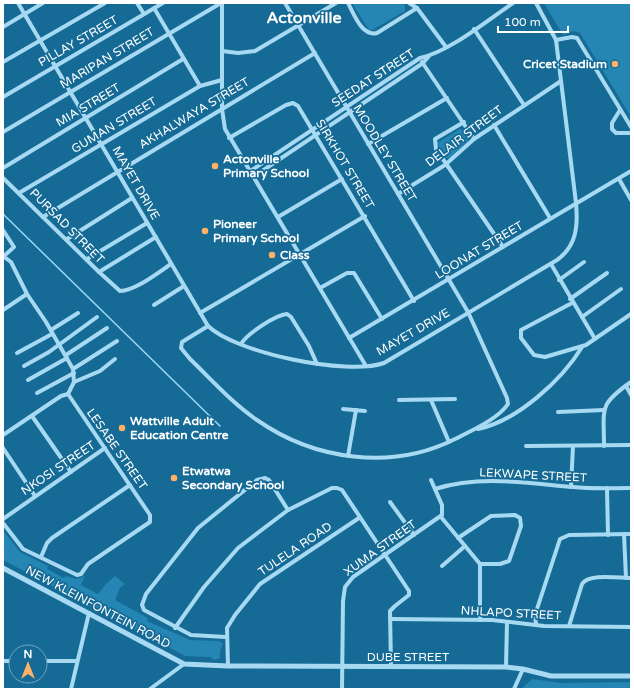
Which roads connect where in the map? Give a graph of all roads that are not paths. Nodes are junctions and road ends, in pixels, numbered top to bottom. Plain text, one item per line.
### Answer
1 (18, 3) edge
2 (43, 3) edge
3 (106, 3) edge
4 (137, 3) edge
5 (163, 3) edge
6 (222, 3) edge
7 (285, 3) edge
8 (336, 3) edge
9 (348, 3) edge
10 (409, 3) edge
11 (513, 3) edge
12 (536, 3) edge
13 (154, 8) junction
14 (416, 8) junction
15 (24, 14) junction
16 (144, 14) junction
17 (298, 26) junction
18 (3, 27) edge
19 (474, 29) junction
20 (168, 34) junction
21 (40, 40) junction
22 (556, 40) junction
23 (446, 47) junction
24 (222, 51) junction
25 (315, 53) junction
26 (429, 56) junction
27 (420, 58) junction
28 (183, 59) junction
29 (3, 62) edge
30 (423, 63) junction
31 (55, 67) junction
32 (222, 80) junction
33 (561, 80) junction
34 (200, 86) junction
35 (70, 92) junction
36 (3, 97) edge
37 (447, 98) junction
38 (524, 105) junction
39 (346, 107) junction
40 (222, 109) junction
41 (620, 110) junction
42 (349, 112) junction
43 (85, 119) junction
44 (464, 122) junction
45 (494, 125) junction
46 (631, 127) edge
47 (312, 129) junction
48 (3, 132) edge
49 (631, 133) edge
50 (316, 135) junction
51 (229, 138) junction
52 (474, 139) junction
53 (368, 144) junction
54 (102, 145) junction
55 (445, 165) junction
56 (3, 168) edge
57 (117, 171) junction
58 (631, 171) edge
59 (249, 172) junction
60 (253, 177) junction
61 (3, 178) edge
62 (342, 179) junction
63 (619, 179) junction
64 (19, 193) junction
65 (398, 194) junction
66 (132, 198) junction
67 (631, 200) edge
68 (576, 203) junction
69 (365, 216) junction
70 (43, 217) junction
71 (278, 217) junction
72 (550, 218) junction
73 (147, 223) junction
74 (3, 230) edge
75 (156, 238) junction
76 (67, 239) junction
77 (503, 247) junction
78 (300, 254) junction
79 (4, 256) edge
80 (87, 259) junction
81 (584, 262) dead end
82 (171, 264) junction
83 (551, 264) junction
84 (99, 272) junction
85 (607, 273) dead end
86 (449, 279) junction
87 (559, 280) junction
88 (184, 286) junction
89 (320, 288) junction
90 (621, 289) dead end
91 (27, 294) junction
92 (414, 301) junction
93 (571, 301) junction
94 (154, 305) dead end
95 (3, 310) edge
96 (468, 312) junction
97 (78, 313) dead end
98 (200, 313) junction
99 (631, 314) edge
100 (97, 317) dead end
101 (582, 317) junction
102 (382, 319) junction
103 (208, 326) junction
104 (107, 328) dead end
105 (51, 332) junction
106 (349, 338) junction
107 (595, 339) junction
108 (117, 341) dead end
109 (59, 344) junction
110 (241, 344) junction
111 (582, 346) junction
112 (16, 353) dead end
113 (66, 357) junction
114 (115, 359) dead end
115 (317, 364) junction
116 (24, 366) dead end
117 (366, 366) junction
118 (73, 371) junction
119 (28, 380) dead end
120 (74, 382) junction
121 (631, 382) edge
122 (626, 386) junction
123 (37, 393) dead end
124 (68, 394) junction
125 (631, 395) edge
126 (455, 399) dead end
127 (399, 400) dead end
128 (430, 400) junction
129 (343, 409) dead end
130 (356, 410) junction
131 (604, 410) junction
132 (365, 411) dead end
133 (558, 412) dead end
134 (32, 416) junction
135 (475, 429) junction
136 (3, 434) edge
137 (449, 442) junction
138 (631, 445) edge
139 (526, 446) dead end
140 (573, 446) junction
141 (604, 446) junction
142 (3, 448) edge
143 (106, 448) junction
144 (348, 456) junction
145 (71, 472) junction
146 (431, 480) dead end
147 (130, 485) junction
148 (571, 487) junction
149 (607, 488) junction
150 (631, 488) edge
151 (435, 489) junction
152 (35, 496) junction
153 (390, 502) dead end
154 (288, 510) junction
155 (441, 517) junction
156 (359, 518) junction
157 (3, 519) edge
158 (3, 523) edge
159 (624, 534) junction
160 (631, 534) edge
161 (414, 535) junction
162 (608, 535) junction
163 (458, 538) junction
164 (465, 546) junction
165 (385, 556) junction
166 (41, 557) junction
167 (480, 564) junction
168 (442, 566) dead end
169 (3, 568) edge
170 (626, 578) junction
171 (631, 578) edge
172 (90, 613) junction
173 (390, 619) junction
174 (480, 620) junction
175 (507, 622) junction
176 (536, 624) junction
177 (569, 626) junction
178 (631, 627) edge
179 (175, 628) junction
180 (226, 637) junction
181 (48, 661) edge
182 (77, 661) junction
183 (184, 664) junction
184 (228, 666) junction
185 (342, 667) junction
186 (391, 667) junction
187 (506, 667) junction
188 (523, 669) junction
189 (631, 676) edge
190 (156, 687) edge
191 (70, 689) edge
192 (150, 689) edge
193 (342, 689) edge
194 (514, 689) edge

1 - 15 street, MAYET DRIVE
2 - 15 street
3 - 21 street
4 - 16 street
5 - 13 street, PILLAY STREET
6 - 20 street, MARIPAN STREET
6 - 24 street
7 - 17 street, MOODLEY STREET
8 - 17 street
9 - 14 street
10 - 14 street
11 - 19 street, SEEDAT STREET
12 - 22 street, MAYET DRIVE
13 - 16 street, PILLAY STREET
13 - 20 street
14 - 23 street
15 - 18 street
15 - 21 street, MAYET DRIVE
16 - 31 street, PILLAY STREET
17 - 24 street
17 - 25 street, MOODLEY STREET
19 - 23 street, SEEDAT STREET
19 - 38 street
20 - 28 street
20 - 35 street, MARIPAN STREET
21 - 29 street
21 - 31 street, MAYET DRIVE
22 - 33 street, MAYET DRIVE
22 - 41 street
23 - 26 street, SEEDAT STREET
24 - 32 street
25 - 39 street, MOODLEY STREET
25 - 40 street, AKHALWAYA STREET
26 - 27 street, SEEDAT STREET
26 - 30 street, SEEDAT STREET
27 - 30 street
27 - 39 street, SEEDAT STREET
28 - 34 street
28 - 43 street, MIA STREET
30 - 37 street
30 - 42 street, SEEDAT STREET
31 - 35 street, MAYET DRIVE
31 - 36 street, PILLAY STREET
32 - 34 street, GUMAN STREET
32 - 40 street
33 - 38 street, DELAIR STREET
33 - 68 street, MAYET DRIVE
34 - 54 street, GUMAN STREET
35 - 43 street, MAYET DRIVE
35 - 48 street, MARIPAN STREET
37 - 44 street
37 - 53 street
38 - 45 street, DELAIR STREET
39 - 42 street, MOODLEY STREET
39 - 47 street, SEEDAT STREET
40 - 51 street
40 - 57 street, AKHALWAYA STREET
41 - 46 street
41 - 49 street
42 - 50 street, SEEDAT STREET
42 - 53 street, MOODLEY STREET
43 - 54 street, MAYET DRIVE
43 - 56 street, MIA STREET
44 - 52 street
44 - 55 street
45 - 52 street, DELAIR STREET
45 - 72 street
47 - 50 street, SIRKHOT STREET
47 - 51 street, SIRKHOT STREET
47 - 59 street, SEEDAT STREET
50 - 60 street, SEEDAT STREET
50 - 62 street, SIRKHOT STREET
51 - 59 street
52 - 55 street, DELAIR STREET
53 - 65 street, MOODLEY STREET
54 - 57 street, MAYET DRIVE
54 - 64 street, GUMAN STREET
55 - 65 street, DELAIR STREET
55 - 77 street
57 - 66 street, MAYET DRIVE
57 - 70 street, AKHALWAYA STREET
58 - 63 street, LOONAT STREET
59 - 60 street
60 - 71 street
61 - 64 street, PURSAD STREET
62 - 69 street, SIRKHOT STREET
62 - 71 street
63 - 67 street
63 - 68 street, LOONAT STREET
64 - 70 street, PURSAD STREET
65 - 86 street, MOODLEY STREET
66 - 73 street, MAYET DRIVE
66 - 76 street
68 - 72 street, LOONAT STREET
68 - 83 street, MAYET DRIVE
69 - 78 street
69 - 92 street, SIRKHOT STREET
70 - 76 street, PURSAD STREET
71 - 78 street
72 - 77 street, LOONAT STREET
73 - 75 street, MAYET DRIVE
73 - 80 street
74 - 79 street
75 - 82 street, MAYET DRIVE
75 - 84 street
76 - 80 street, PURSAD STREET
77 - 86 street, LOONAT STREET
78 - 89 street
78 - 98 street
79 - 91 street
80 - 84 street, PURSAD STREET
81 - 87 street
82 - 84 street, PURSAD STREET
82 - 88 street, MAYET DRIVE
83 - 87 street
83 - 96 street, MAYET DRIVE
85 - 93 street
86 - 92 street, LOONAT STREET
86 - 96 street, MOODLEY STREET
87 - 93 street
88 - 94 street
88 - 98 street, MAYET DRIVE
89 - 102 street
89 - 106 street
90 - 101 street
91 - 95 street
91 - 105 street
92 - 102 street, LOONAT STREET
93 - 101 street
93 - 111 street
96 - 117 street, MAYET DRIVE
96 - 135 street, MOODLEY STREET
97 - 105 street
98 - 103 street, MAYET DRIVE
99 - 107 street
100 - 109 street
101 - 107 street
102 - 106 street, LOONAT STREET
103 - 110 street, MAYET DRIVE
103 - 144 street
104 - 113 street
105 - 109 street
105 - 112 street
106 - 117 street
107 - 111 street
108 - 118 street
109 - 113 street
109 - 116 street
110 - 115 street, MAYET DRIVE
110 - 115 street
111 - 135 street
113 - 118 street
113 - 119 street
114 - 120 street
115 - 117 street, MAYET DRIVE
118 - 120 street
118 - 123 street
120 - 124 street
121 - 122 street
122 - 125 street
122 - 131 street
124 - 134 street
124 - 143 street, LESABE STREET
126 - 128 street
127 - 128 street
128 - 137 street
129 - 130 street
130 - 132 street
130 - 144 street
131 - 133 street
131 - 141 street
134 - 136 street
134 - 145 street
135 - 137 street
137 - 144 street
138 - 141 street
139 - 140 street
140 - 141 street
140 - 148 street
142 - 152 street
143 - 145 street, NKOSI STREET
143 - 147 street, LESABE STREET
145 - 152 street, NKOSI STREET
146 - 151 street
147 - 166 street
147 - 166 street, LESABE STREET
148 - 149 street, LEKWAPE STREET
148 - 151 street, LEKWAPE STREET
149 - 150 street, LEKWAPE STREET
149 - 162 street
151 - 155 street
152 - 157 street, NKOSI STREET
153 - 161 street
154 - 156 street
154 - 179 street
154 - 179 street
155 - 161 street, XUMA STREET
155 - 163 street
156 - 165 street
156 - 180 street, TULELA ROAD
158 - 166 street
159 - 160 street
159 - 162 street
159 - 170 street
161 - 165 street, XUMA STREET
162 - 176 street
163 - 164 street
163 - 167 street
164 - 167 street
164 - 168 street
165 - 173 street
165 - 185 street, XUMA STREET
167 - 174 street
169 - 172 street, NEW KLEINFONTEIN ROAD
170 - 171 street
170 - 177 street
172 - 182 street
172 - 183 street, NEW KLEINFONTEIN ROAD
173 - 174 street, NHLAPO STREET
173 - 186 street
174 - 175 street, NHLAPO STREET
175 - 176 street, NHLAPO STREET
175 - 187 street
176 - 177 street, NHLAPO STREET
177 - 178 street, NHLAPO STREET
179 - 180 street
180 - 184 street, TULELA ROAD
181 - 182 street
182 - 191 street
183 - 184 street, DUBE STREET
183 - 190 street
184 - 185 street, DUBE STREET
185 - 186 street, DUBE STREET
185 - 193 street, XUMA STREET
186 - 187 street, DUBE STREET
187 - 188 street, DUBE STREET
188 - 189 street, DUBE STREET
188 - 194 street
190 - 192 street

